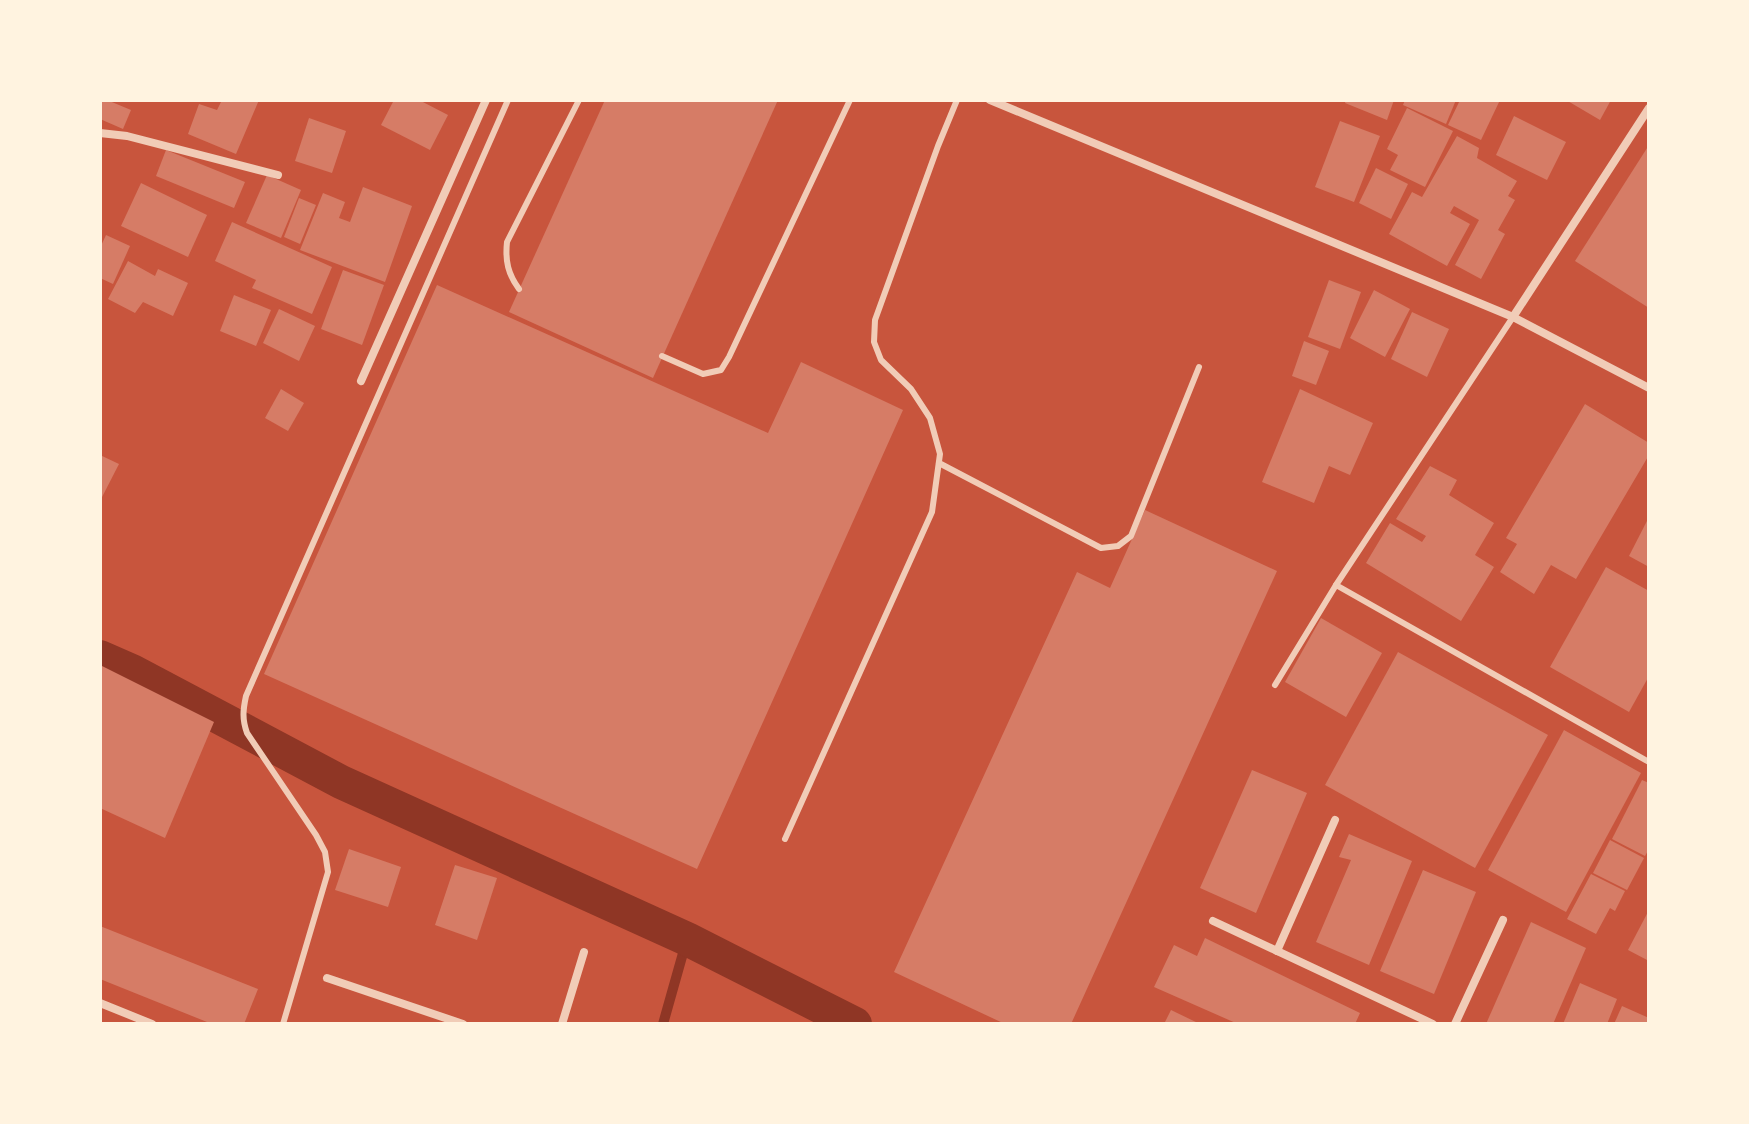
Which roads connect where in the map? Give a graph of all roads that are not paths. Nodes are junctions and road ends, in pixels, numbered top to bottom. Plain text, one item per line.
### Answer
1 (486, 100) edge
2 (508, 100) edge
3 (579, 100) edge
4 (850, 100) edge
5 (957, 100) edge
6 (990, 100) edge
7 (1649, 108) edge
8 (100, 133) edge
9 (278, 175) dead end
10 (519, 289) dead end
11 (1513, 317) junction
12 (662, 356) dead end
13 (1199, 367) dead end
14 (361, 381) dead end
15 (1649, 388) edge
16 (939, 463) junction
17 (1336, 585) junction
18 (1275, 685) dead end
19 (1649, 762) edge
20 (1335, 820) dead end
21 (785, 839) dead end
22 (1503, 920) dead end
23 (1213, 921) dead end
24 (1277, 951) junction
25 (584, 952) dead end
26 (327, 978) dead end
27 (100, 1003) edge
28 (152, 1024) edge
29 (283, 1024) edge
30 (463, 1024) edge
31 (562, 1024) edge
32 (1433, 1024) edge
33 (1455, 1024) edge

1 - 14 street
2 - 29 lane
3 - 10 lane
4 - 12 lane
5 - 16 lane
6 - 11 street
7 - 11 street
8 - 9 street
11 - 15 street
11 - 17 lane
13 - 16 lane
16 - 21 lane
17 - 18 lane
17 - 19 lane
20 - 24 street
22 - 33 street
23 - 24 street
24 - 32 street
25 - 31 street
26 - 30 street
27 - 28 street

